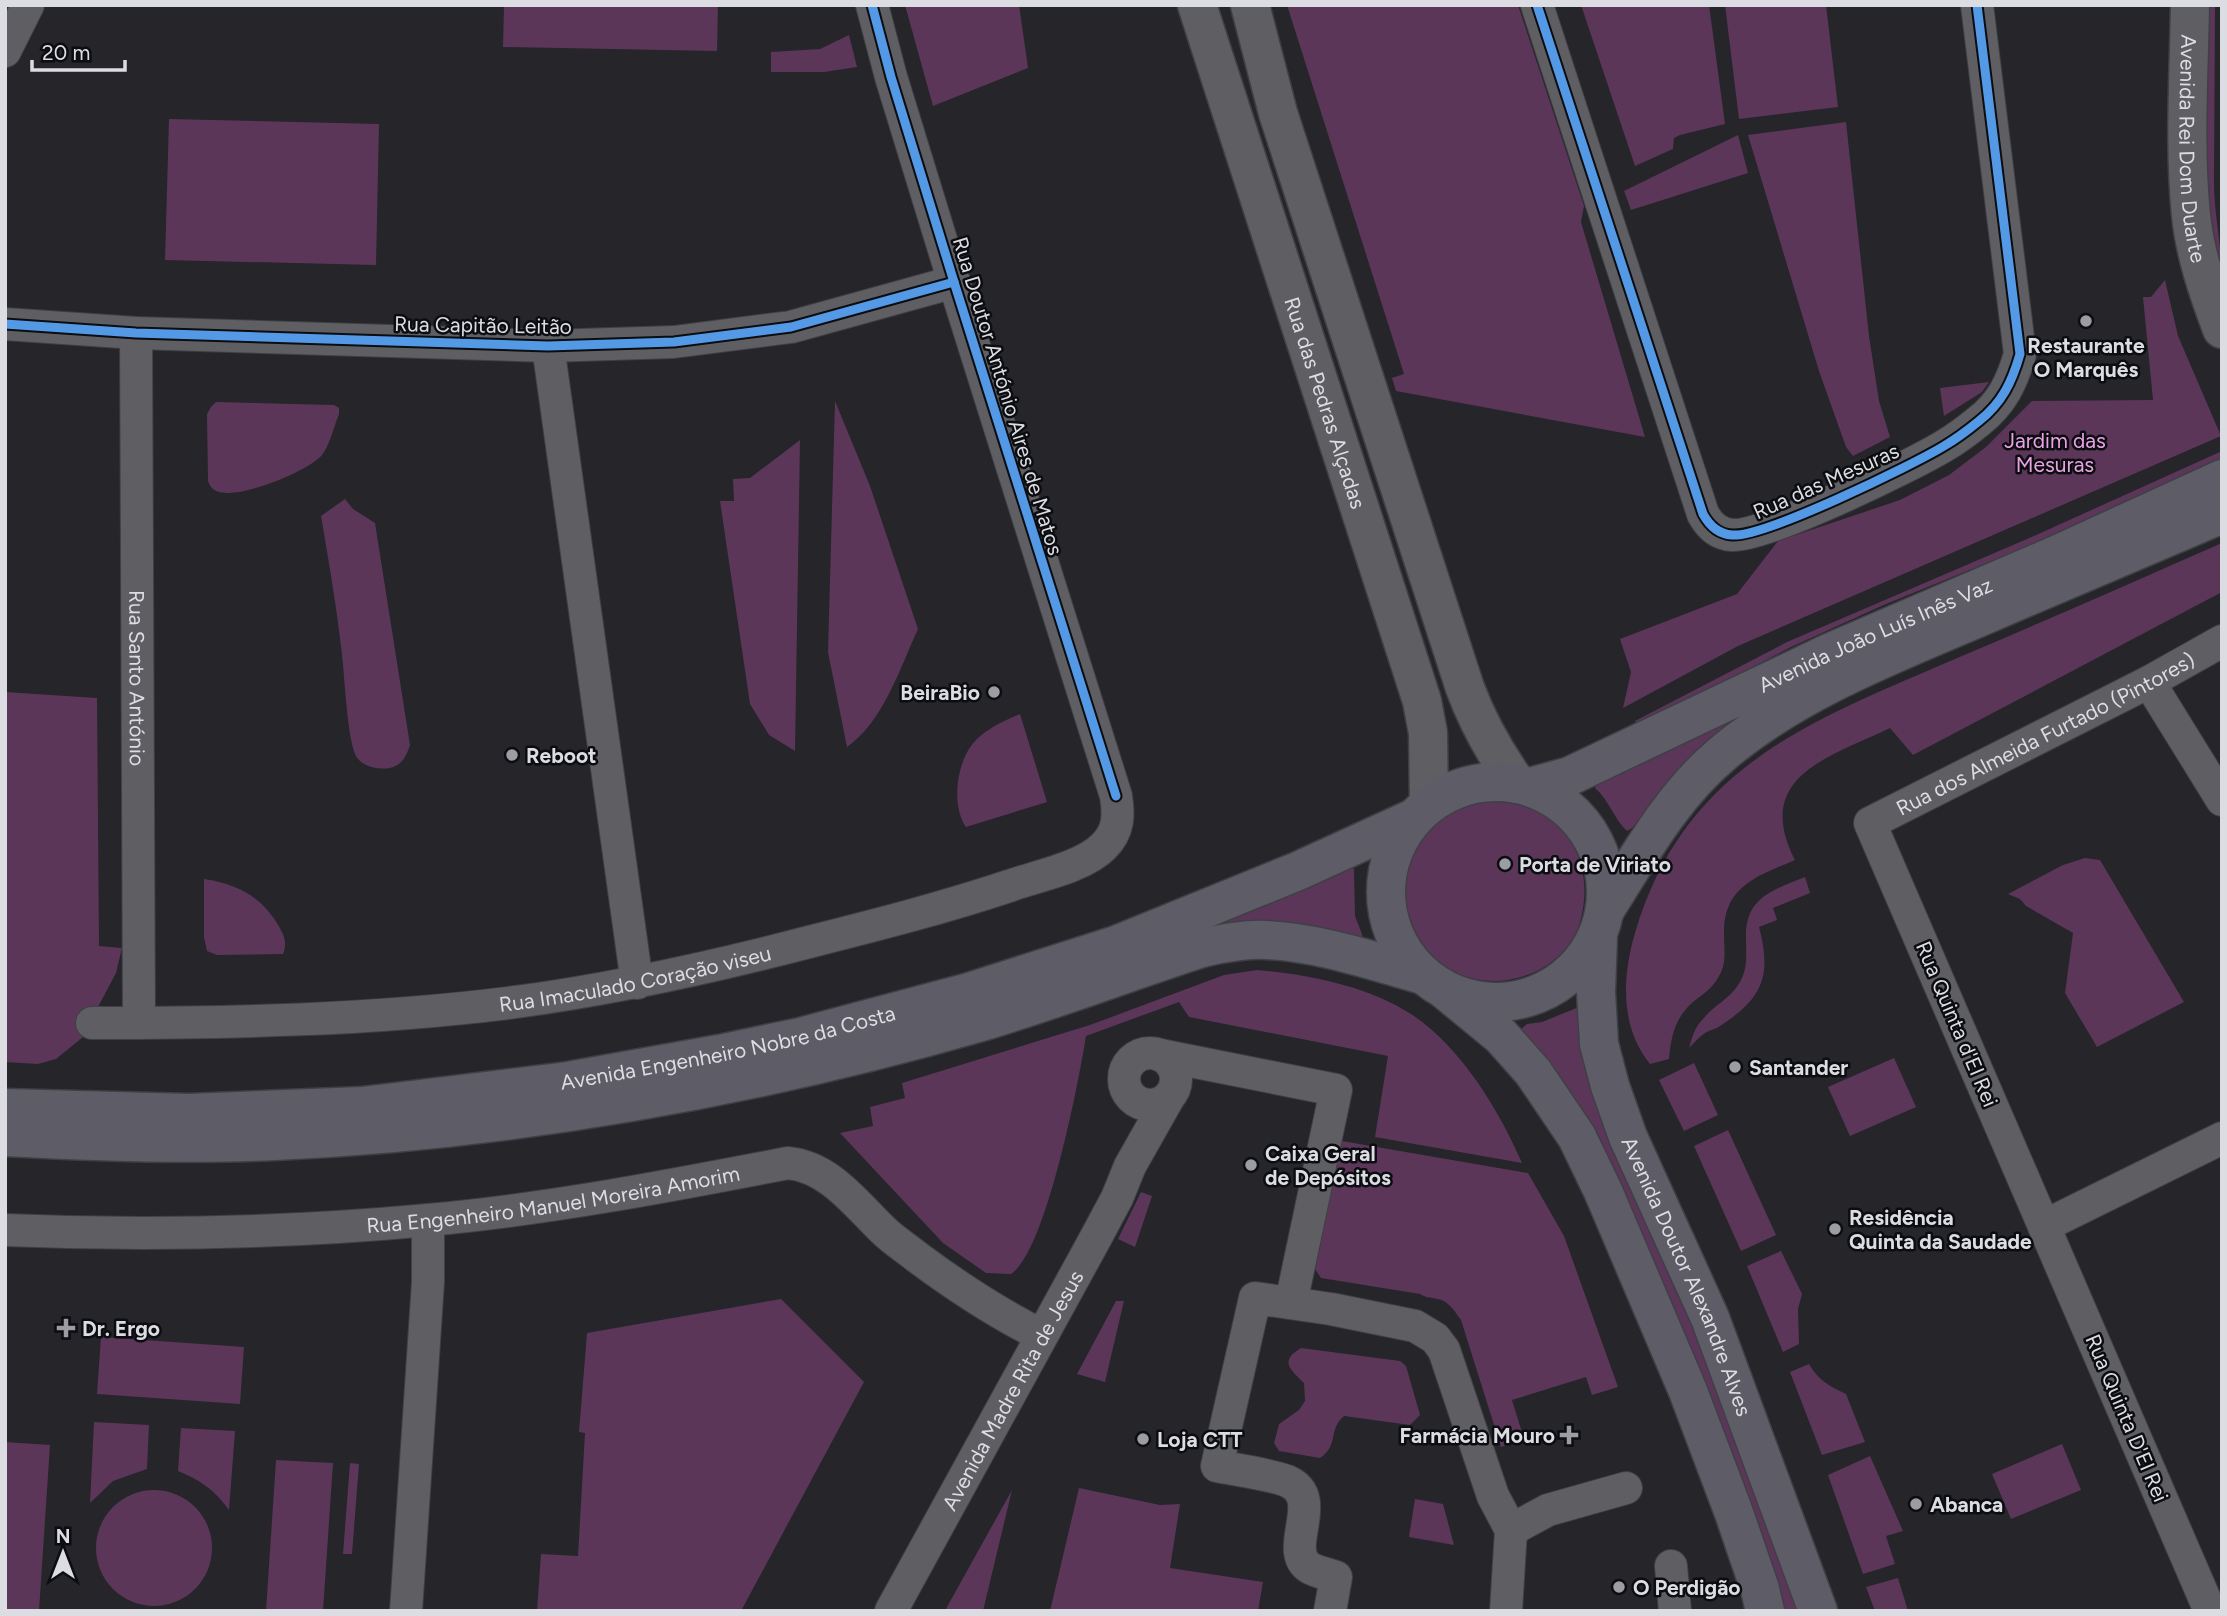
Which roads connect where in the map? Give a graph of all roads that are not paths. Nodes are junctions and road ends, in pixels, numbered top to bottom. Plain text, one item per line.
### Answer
1 (28, 5) edge
2 (872, 5) edge
3 (1197, 5) edge
4 (1250, 5) edge
5 (1537, 5) edge
6 (1977, 5) edge
7 (2190, 5) edge
8 (5, 51) edge
9 (954, 282) junction
10 (5, 324) edge
11 (2222, 328) edge
12 (136, 333) junction
13 (548, 346) junction
14 (2222, 479) edge
15 (2222, 514) edge
16 (2222, 641) edge
17 (2149, 681) junction
18 (1524, 786) junction
19 (1116, 796) joint
20 (2222, 800) edge
21 (1421, 811) junction
22 (1870, 823) joint
23 (1602, 922) junction
24 (1434, 982) junction
25 (637, 983) junction
26 (92, 1023) dead end
27 (139, 1023) junction
28 (1160, 1055) junction
29 (1127, 1090) junction
30 (1169, 1097) junction
31 (5, 1108) edge
32 (5, 1137) edge
33 (2222, 1138) edge
34 (1130, 1166) junction
35 (428, 1220) junction
36 (2044, 1226) junction
37 (5, 1230) edge
38 (1291, 1303) junction
39 (1041, 1335) junction
40 (1626, 1488) dead end
41 (1511, 1530) junction
42 (1671, 1566) dead end
43 (405, 1611) edge
44 (891, 1611) edge
45 (1330, 1611) edge
46 (1506, 1611) edge
47 (1675, 1611) edge
48 (1765, 1611) edge
49 (1818, 1611) edge
50 (2210, 1611) edge

1 - 8 street
2 - 9 street, Rua Doutor António Aires de Matos
3 - 21 main road, Rua das Pedras Alçadas
4 - 18 main road, Rua das Pedras Alçadas
5 - 6 street, Rua das Mesuras
7 - 11 main road, Avenida Rei Dom Duarte
9 - 13 street, Rua Capitão Leitão
9 - 19 street, Rua Doutor António Aires de Matos
10 - 12 street, Rua Capitão Leitão
12 - 13 street, Rua Capitão Leitão
12 - 27 street, Rua Santo António
13 - 25 street
14 - 18 main road, Avenida João Luís Inês Vaz
15 - 23 main road, Avenida João Luís Inês Vaz
16 - 17 street, Rua dos Almeida Furtado (Pintores)
17 - 20 street
17 - 22 street, Rua dos Almeida Furtado (Pintores)
18 - 21 main road
18 - 23 main road
19 - 25 street, Rua Imaculado Coração viseu
21 - 24 main road
21 - 31 main road, Avenida Engenheiro Nobre da Costa
22 - 36 street, Rua Quinta d'El Rei
23 - 24 main road
23 - 49 main road, Avenida Doutor Alexandre Alves
24 - 32 main road, Avenida Engenheiro Nobre da Costa
24 - 48 main road, Avenida Doutor Alexandre Alves
25 - 27 street, Rua Imaculado Coração viseu
26 - 27 street, Rua Imaculado Coração viseu
28 - 29 street
28 - 30 street
28 - 38 street
29 - 30 street
29 - 34 street, Avenida Madre Rita de Jesus
30 - 34 street, Avenida Madre Rita de Jesus
33 - 36 street
34 - 39 street, Avenida Madre Rita de Jesus
35 - 37 street, Rua Engenheiro Manuel Moreira Amorim
35 - 39 street, Rua Engenheiro Manuel Moreira Amorim
35 - 43 street
36 - 50 street, Rua Quinta D'El Rei
38 - 41 street
38 - 45 street
39 - 44 street, Avenida Madre Rita de Jesus
40 - 41 street
41 - 46 street
42 - 47 street

